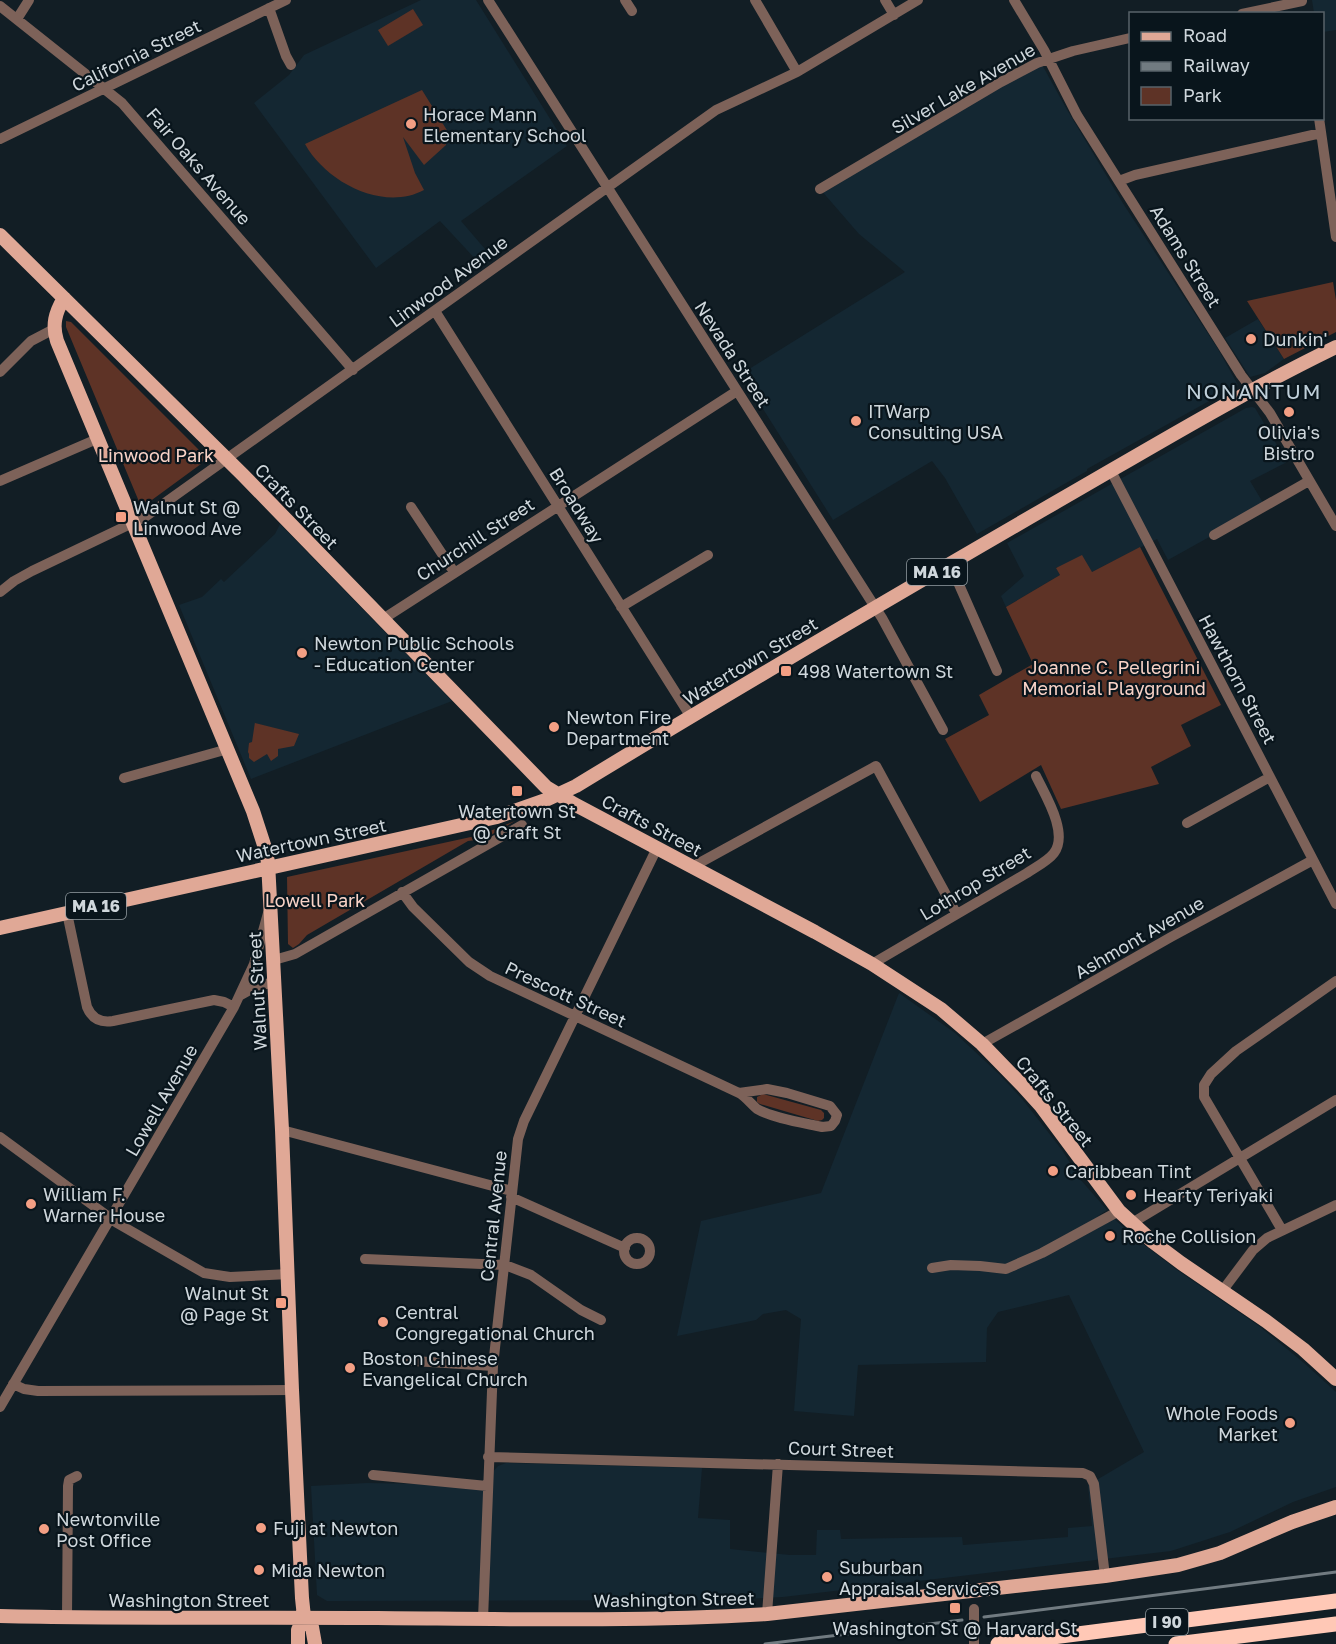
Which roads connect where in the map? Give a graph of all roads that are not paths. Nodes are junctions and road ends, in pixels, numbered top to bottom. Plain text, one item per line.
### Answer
1 (29, 0) edge
2 (286, 0) edge
3 (488, 0) edge
4 (625, 0) edge
5 (755, 0) edge
6 (885, 0) edge
7 (918, 0) edge
8 (1014, 0) edge
9 (1302, 0) edge
10 (271, 5) edge
11 (0, 6) edge
12 (632, 11) dead end
13 (1251, 12) edge
14 (894, 15) junction
15 (17, 19) junction
16 (1129, 38) edge
17 (1048, 58) junction
18 (291, 64) dead end
19 (797, 72) junction
20 (105, 88) junction
21 (1319, 120) edge
22 (1321, 134) junction
23 (0, 139) edge
24 (1119, 181) junction
25 (607, 187) junction
26 (820, 189) dead end
27 (0, 235) edge
28 (1336, 237) edge
29 (64, 298) junction
30 (435, 311) junction
31 (54, 329) junction
32 (1336, 347) edge
33 (353, 370) junction
34 (0, 372) edge
35 (1252, 390) junction
36 (737, 391) junction
37 (97, 439) junction
38 (227, 460) junction
39 (1111, 471) junction
40 (0, 481) edge
41 (1309, 481) junction
42 (558, 506) junction
43 (411, 507) dead end
44 (133, 524) junction
45 (1336, 526) edge
46 (1214, 535) dead end
47 (708, 555) dead end
48 (950, 564) junction
49 (454, 572) junction
50 (0, 592) edge
51 (621, 607) junction
52 (875, 608) junction
53 (383, 619) junction
54 (997, 672) dead end
55 (691, 717) junction
56 (943, 730) dead end
57 (228, 749) junction
58 (1036, 776) dead end
59 (1270, 777) junction
60 (124, 778) dead end
61 (558, 795) junction
62 (1187, 823) dead end
63 (522, 825) dead end
64 (657, 848) junction
65 (1313, 860) junction
66 (692, 867) junction
67 (269, 868) junction
68 (1331, 882) edge
69 (402, 892) junction
70 (271, 899) junction
71 (1336, 904) edge
72 (67, 913) junction
73 (956, 913) junction
74 (0, 928) edge
75 (274, 960) junction
76 (872, 964) junction
77 (1336, 981) edge
78 (275, 982) junction
79 (240, 995) junction
80 (234, 1007) junction
81 (575, 1016) junction
82 (982, 1044) junction
83 (739, 1093) junction
84 (1336, 1100) edge
85 (282, 1130) junction
86 (0, 1137) edge
87 (1239, 1158) junction
88 (511, 1194) junction
89 (1336, 1205) edge
90 (1119, 1212) junction
91 (111, 1218) junction
92 (1132, 1223) junction
93 (1282, 1230) junction
94 (625, 1248) dead end
95 (364, 1258) dead end
96 (505, 1264) junction
97 (932, 1268) dead end
98 (289, 1274) junction
99 (1223, 1290) junction
100 (601, 1320) dead end
101 (398, 1360) dead end
102 (493, 1366) junction
103 (1334, 1374) edge
104 (13, 1384) junction
105 (292, 1390) junction
106 (0, 1407) edge
107 (488, 1457) junction
108 (778, 1464) junction
109 (373, 1475) dead end
110 (77, 1476) dead end
111 (487, 1486) junction
112 (1336, 1507) edge
113 (1105, 1576) junction
114 (972, 1591) junction
115 (1336, 1601) edge
116 (767, 1614) junction
117 (0, 1616) edge
118 (304, 1617) junction
119 (68, 1618) junction
120 (483, 1619) junction
121 (1336, 1624) edge
122 (298, 1644) edge
123 (315, 1644) edge
124 (974, 1644) edge
125 (998, 1644) edge
126 (1176, 1644) edge

1 - 15 street
2 - 10 street, California Street
3 - 25 street, Nevada Street
4 - 12 street
5 - 19 street
6 - 14 street
7 - 14 street, Linwood Avenue
8 - 17 street, Adams Street
9 - 13 street
10 - 18 street
10 - 20 street, California Street
11 - 15 street, Fair Oaks Avenue
14 - 19 street, Linwood Avenue
15 - 20 street, Fair Oaks Avenue
16 - 17 street, Silver Lake Avenue
17 - 24 street, Adams Street
17 - 26 street, Silver Lake Avenue
19 - 25 street, Linwood Avenue
20 - 23 street, California Street
20 - 33 street, Fair Oaks Avenue
21 - 22 street
22 - 24 street
22 - 28 street
24 - 35 street, Adams Street
25 - 30 street, Linwood Avenue
25 - 36 street, Nevada Street
27 - 29 main road, Crafts Street
29 - 31 main road
29 - 38 main road, Crafts Street
30 - 33 street, Linwood Avenue
30 - 42 street, Broadway
31 - 34 street
31 - 37 main road, Walnut Street
32 - 35 main road, Watertown Street / MA 16
33 - 38 street, Linwood Avenue
35 - 39 main road, Watertown Street / MA 16
35 - 41 street, Adams Street
36 - 42 street, Churchill Street
36 - 52 street, Nevada Street
37 - 40 street
37 - 44 main road, Walnut Street
38 - 44 street, Linwood Avenue
38 - 53 main road, Crafts Street
39 - 48 main road, Watertown Street / MA 16
39 - 59 street, Hawthorn Street
41 - 45 street, Adams Street
41 - 46 street
42 - 49 street, Churchill Street
42 - 51 street, Broadway
43 - 49 street
44 - 50 street, Linwood Avenue
44 - 57 main road, Walnut Street
47 - 51 street
48 - 52 main road, Watertown Street / MA 16
48 - 54 street
49 - 53 street, Churchill Street
51 - 55 street, Broadway
52 - 55 main road, Watertown Street / MA 16
52 - 56 street, Nevada Street
53 - 61 main road, Crafts Street
55 - 61 main road, Watertown Street / MA 16
57 - 60 street
57 - 67 main road, Walnut Street
58 - 73 street, Lothrop Street
59 - 62 street
59 - 65 street, Hawthorn Street
61 - 64 main road, Crafts Street
61 - 67 main road, Watertown Street / MA 16
63 - 69 street
64 - 66 main road, Crafts Street
64 - 81 street, Central Avenue
65 - 68 street, Hawthorn Street
65 - 82 street, Ashmont Avenue
66 - 73 street
66 - 76 main road, Crafts Street
67 - 70 main road, Walnut Street
67 - 72 main road, Watertown Street / MA 16
68 - 71 street, Hawthorn Street
69 - 75 street
69 - 81 street, Prescott Street
70 - 75 main road, Walnut Street
70 - 79 street, Lowell Avenue
72 - 74 main road, Watertown Street / MA 16
72 - 80 street
73 - 76 street, Lothrop Street
75 - 78 main road, Walnut Street
76 - 82 main road, Crafts Street
77 - 87 street
78 - 79 street
78 - 85 main road, Walnut Street
79 - 80 street, Lowell Avenue
80 - 91 street, Lowell Avenue
81 - 83 street, Prescott Street
81 - 88 street, Central Avenue
82 - 90 main road, Crafts Street
83 - 83 street, Prescott Street
84 - 87 street
85 - 88 street
85 - 98 main road, Walnut Street
86 - 91 street
87 - 92 street
87 - 93 street
88 - 94 street
88 - 96 street, Central Avenue
89 - 93 street
90 - 92 main road, Crafts Street
90 - 97 street
91 - 98 street
91 - 104 street, Lowell Avenue
92 - 99 main road, Crafts Street
93 - 99 street
95 - 96 street
96 - 100 street
96 - 102 street, Central Avenue
98 - 105 main road, Walnut Street
99 - 103 main road, Crafts Street
101 - 102 street
102 - 107 street, Central Avenue
104 - 105 street
104 - 106 street, Lowell Avenue
105 - 118 main road, Walnut Street
107 - 108 street, Court Street
107 - 111 street, Central Avenue
108 - 113 street, Court Street
108 - 116 street
109 - 111 street
110 - 119 street
111 - 120 street, Central Avenue
112 - 113 main road, Washington Street
113 - 114 main road, Washington Street
114 - 116 main road, Washington Street
114 - 124 street, bridge
115 - 125 highway, I 90
116 - 120 main road, Washington Street
117 - 119 main road, Washington Street
118 - 119 main road, Washington Street
118 - 120 main road, Washington Street
118 - 122 main road, Walnut Street
118 - 123 main road, Walnut Street
121 - 126 highway, I 90

